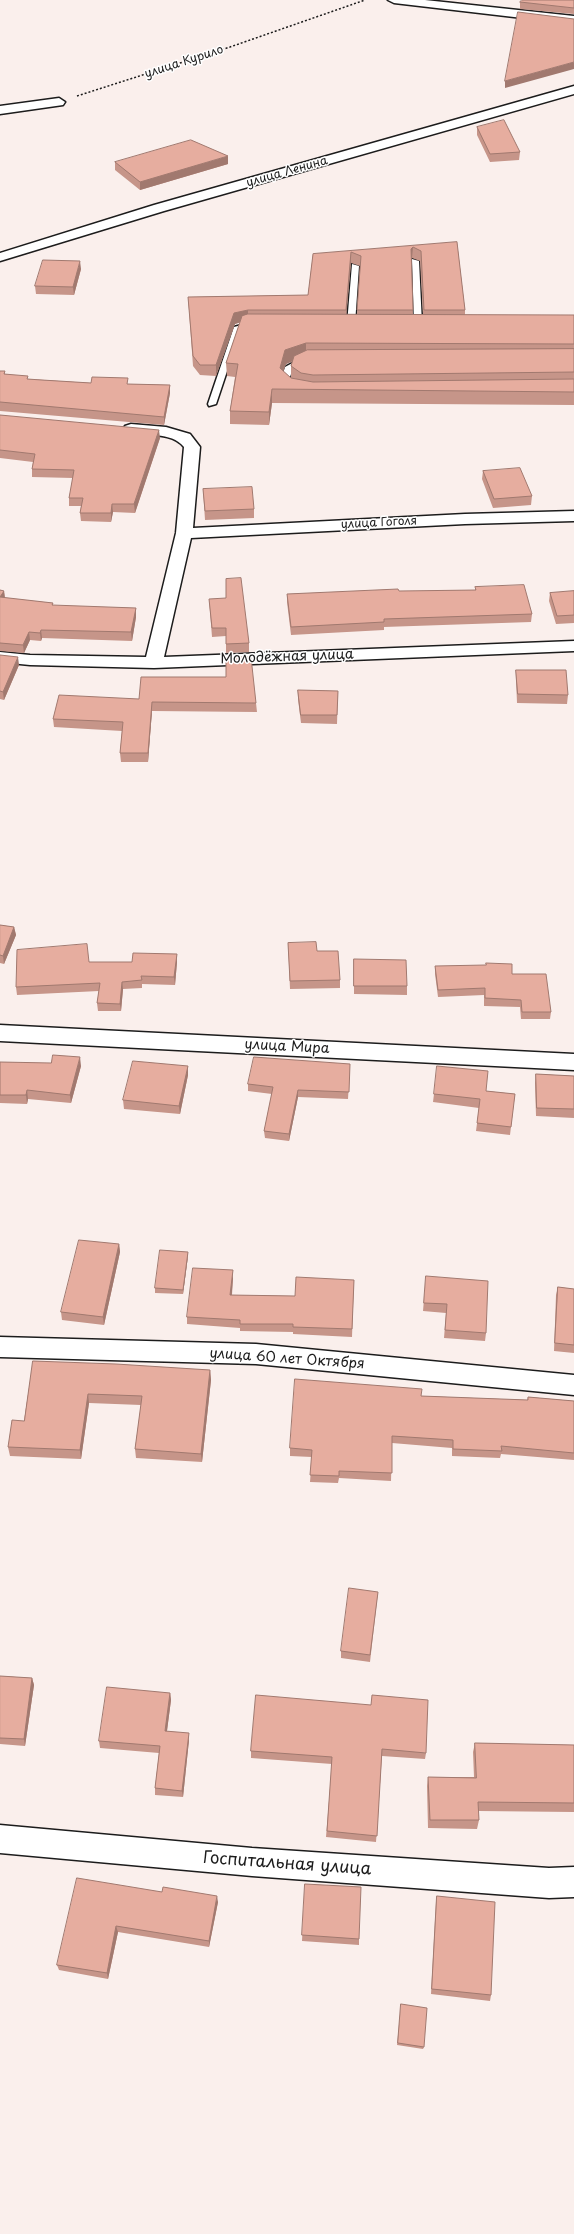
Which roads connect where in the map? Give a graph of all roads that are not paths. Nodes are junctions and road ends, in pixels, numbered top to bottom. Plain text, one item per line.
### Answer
1 (394, 0) edge
2 (456, 4) edge
3 (574, 20) edge
4 (574, 90) edge
5 (59, 102) road end
6 (0, 110) edge
7 (0, 256) edge
8 (415, 261) edge
9 (355, 266) edge
10 (264, 324) edge
11 (351, 324) edge
12 (418, 324) edge
13 (314, 360) edge
14 (297, 391) edge
15 (212, 404) dead end
16 (119, 428) edge
17 (574, 516) edge
18 (184, 533) junction
19 (574, 646) edge
20 (0, 657) edge
21 (154, 662) junction
22 (0, 1033) edge
23 (574, 1062) edge
24 (0, 1347) edge
25 (574, 1386) edge
26 (0, 1840) edge
27 (574, 1882) edge

1 - 2 street
2 - 3 street
4 - 7 street, улица Ленина
5 - 6 street
8 - 12 lane
9 - 11 lane
10 - 15 lane
13 - 14 lane
16 - 18 street
17 - 18 street, улица Гоголя
18 - 21 street
19 - 21 street, Молодёжная улица
20 - 21 street, Молодёжная улица
22 - 23 street, улица Мира
24 - 25 street, улица 60 лет Октября
26 - 27 street, Госпитальная улица

